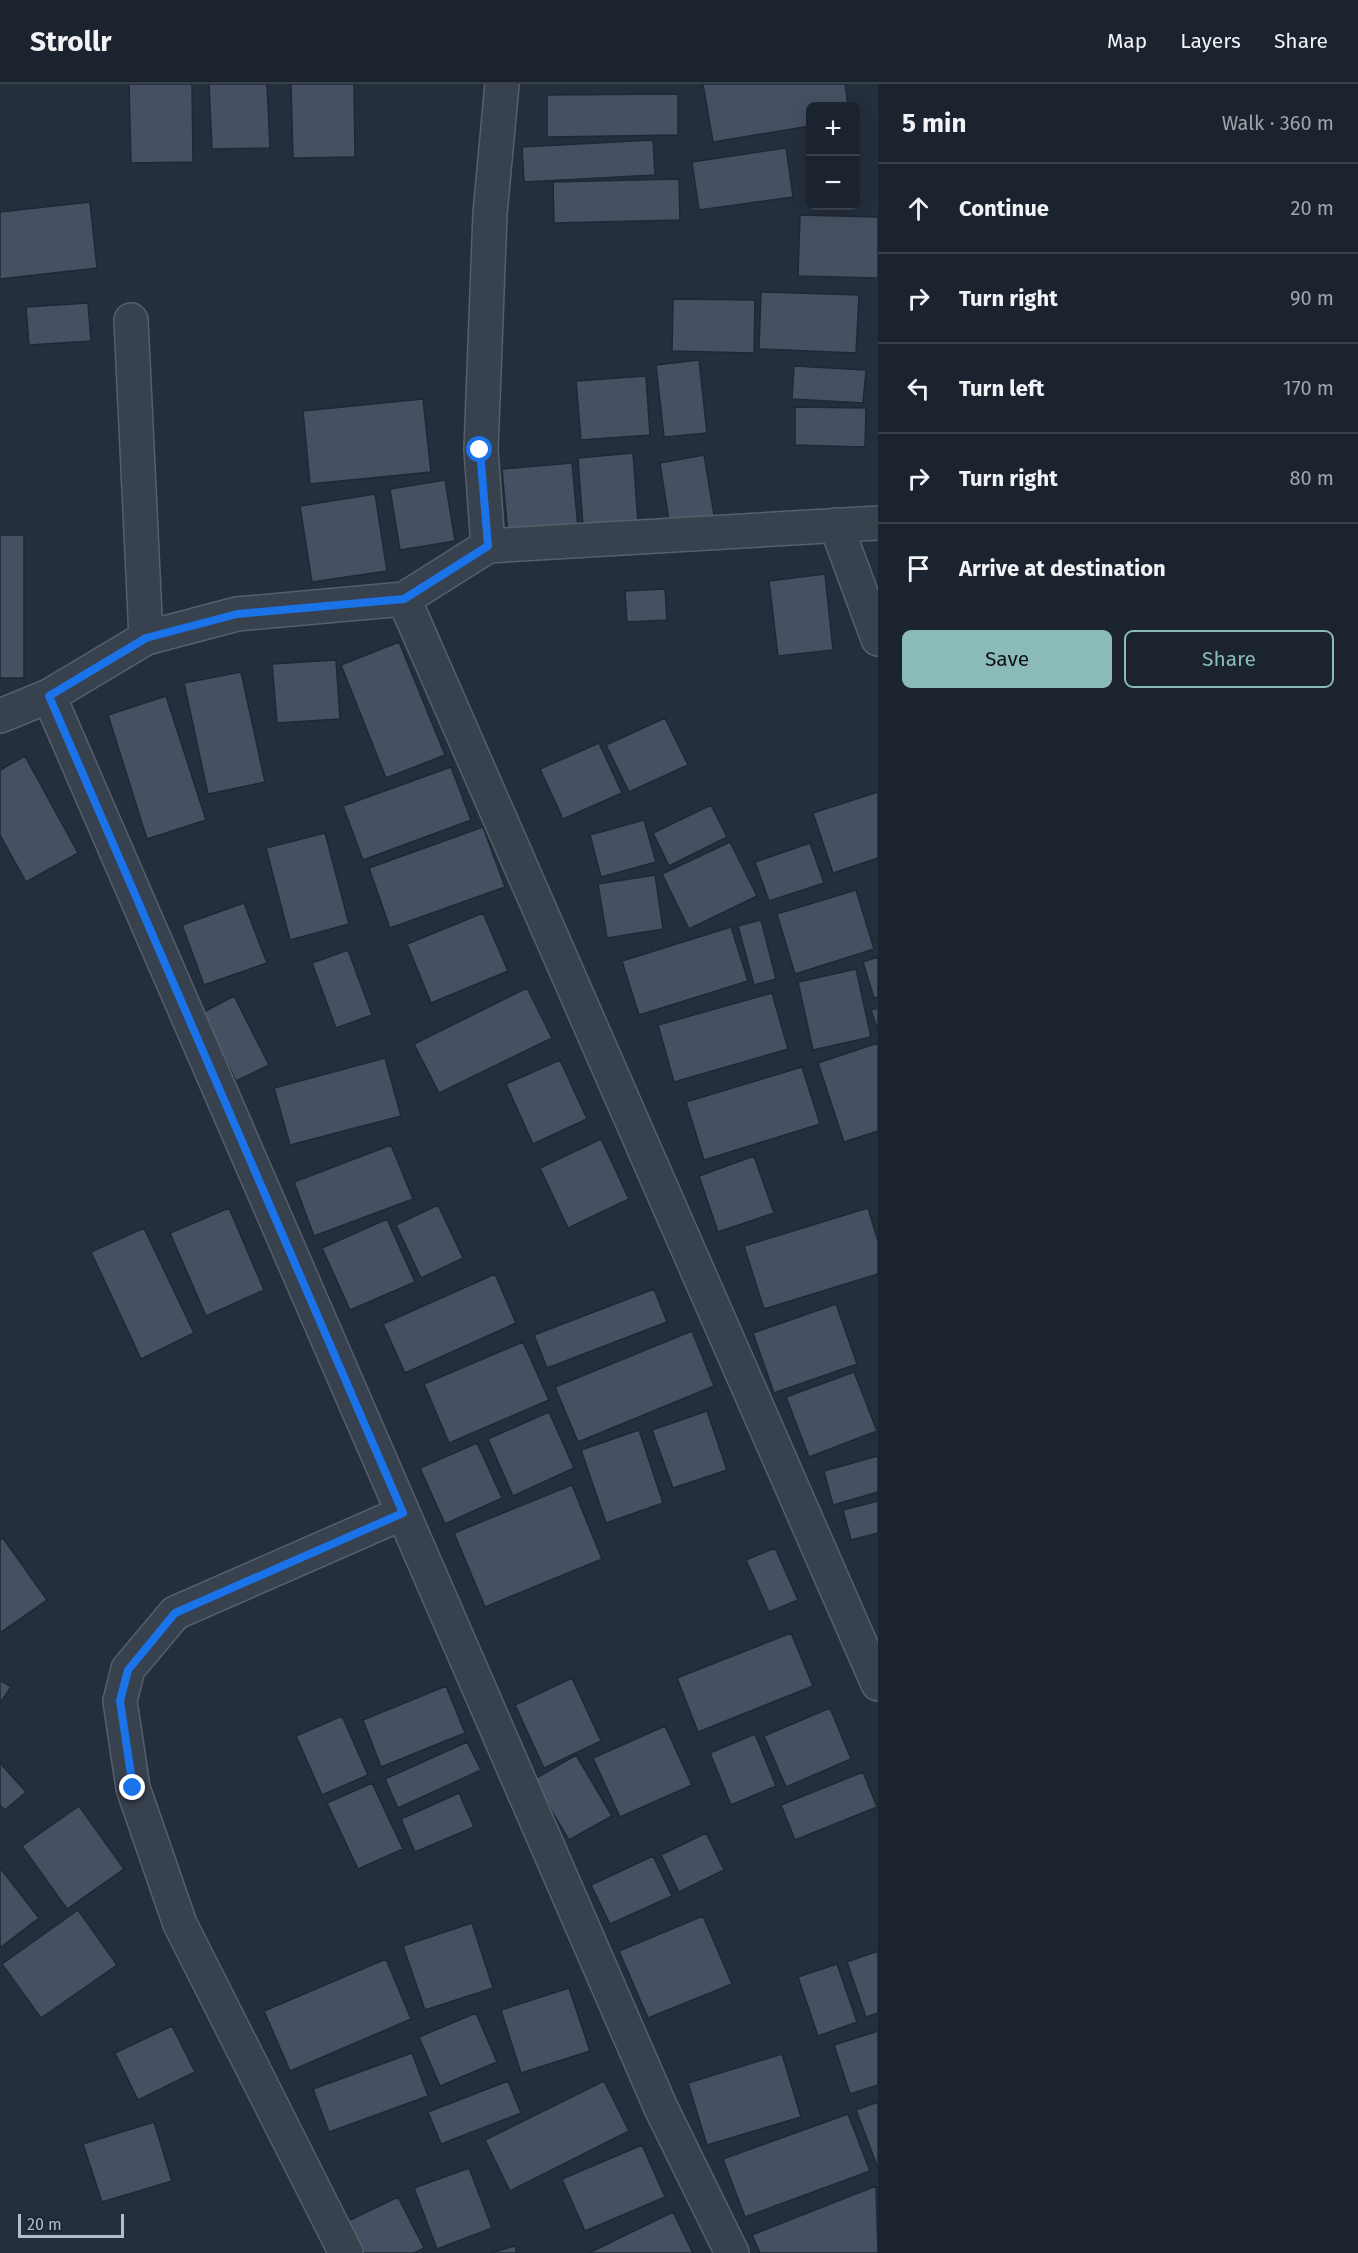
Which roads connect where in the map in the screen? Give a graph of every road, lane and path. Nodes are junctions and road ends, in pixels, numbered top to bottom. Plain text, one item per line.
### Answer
1 (502, 84) edge
2 (131, 320) dead end
3 (878, 523) edge
4 (836, 525) junction
5 (488, 546) junction
6 (404, 599) junction
7 (146, 638) junction
8 (878, 639) edge
9 (49, 696) junction
10 (0, 716) edge
11 (403, 1513) junction
12 (878, 1684) edge
13 (346, 2253) edge
14 (732, 2253) edge

1 - 5 street
2 - 7 street
3 - 4 street
4 - 5 street
4 - 8 street
5 - 6 street
6 - 7 street
6 - 12 street
7 - 9 street
9 - 10 street
9 - 11 street
11 - 13 street
11 - 14 street

